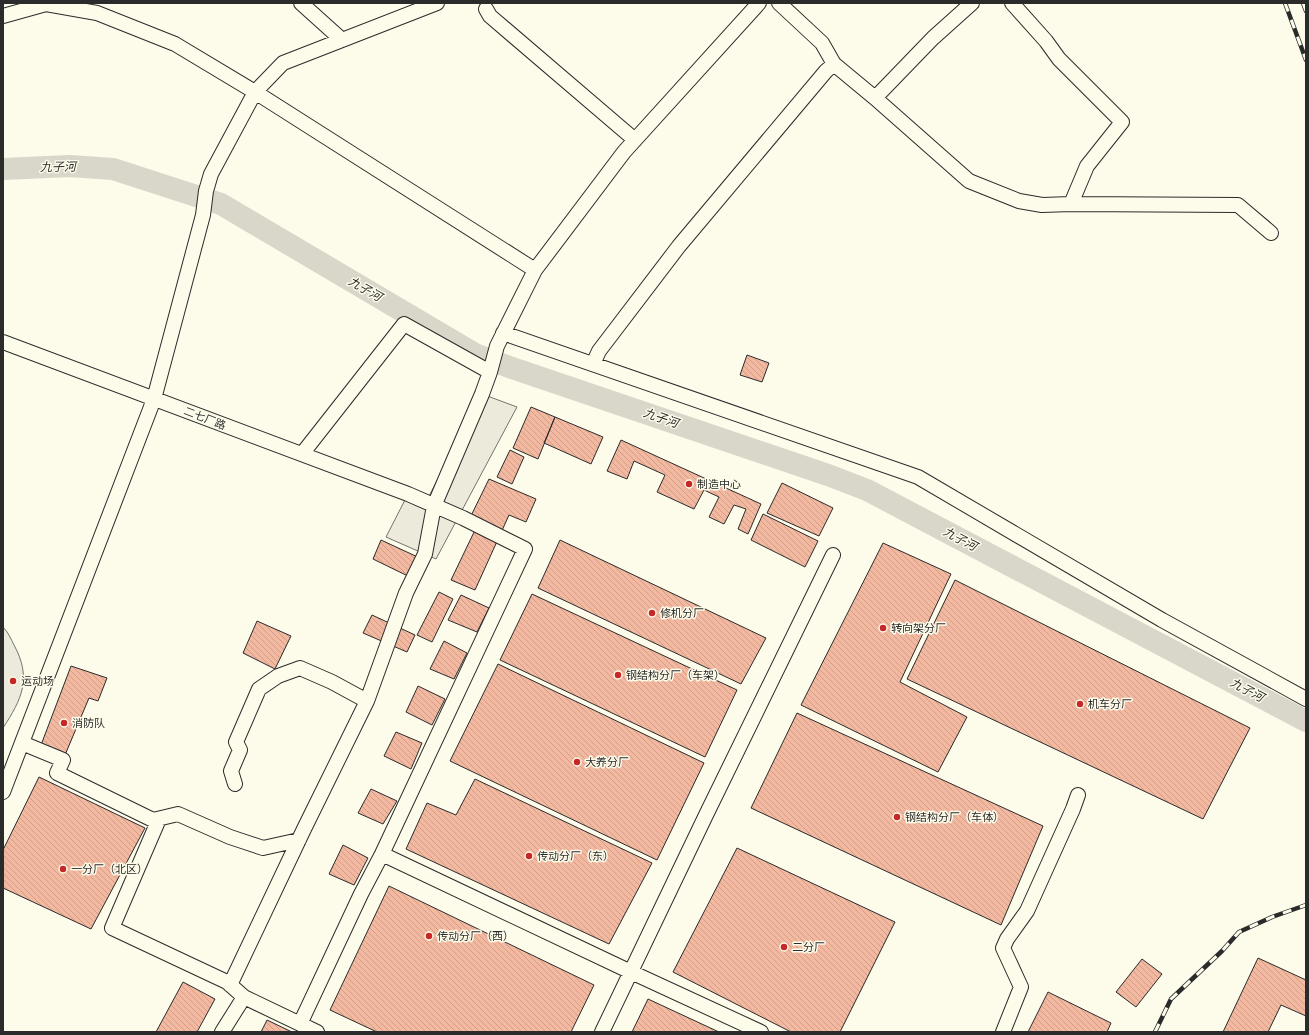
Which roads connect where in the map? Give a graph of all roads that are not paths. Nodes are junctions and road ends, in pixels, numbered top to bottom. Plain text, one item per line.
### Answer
1 (300, 3) edge
2 (437, 3) edge
3 (759, 3) edge
4 (779, 3) edge
5 (972, 3) edge
6 (1012, 3) edge
7 (45, 4) edge
8 (486, 9) dead end
9 (3, 16) edge
10 (342, 40) junction
11 (834, 64) junction
12 (255, 92) junction
13 (875, 98) junction
14 (635, 140) junction
15 (1071, 204) junction
16 (1271, 233) dead end
17 (535, 270) junction
18 (503, 333) junction
19 (3, 342) edge
20 (593, 364) junction
21 (490, 372) junction
22 (154, 399) junction
23 (302, 454) junction
24 (434, 506) junction
25 (833, 555) dead end
26 (1306, 699) edge
27 (367, 701) junction
28 (22, 743) junction
29 (235, 784) dead end
30 (3, 792) edge
31 (1078, 795) dead end
32 (159, 819) junction
33 (298, 840) junction
34 (382, 854) junction
35 (631, 972) junction
36 (230, 985) junction
37 (244, 997) junction
38 (300, 1024) junction
39 (222, 1032) edge
40 (317, 1032) edge
41 (602, 1032) edge
42 (762, 1032) edge
43 (1003, 1032) edge

1 - 10 street
2 - 10 street
3 - 14 street
4 - 11 street
5 - 13 street
6 - 15 street
7 - 9 street
7 - 12 street
8 - 14 street
10 - 12 street
11 - 13 street
11 - 20 street
12 - 17 street
12 - 22 street
13 - 15 street
14 - 17 street
15 - 16 street
17 - 18 street
18 - 20 street
18 - 21 street
19 - 22 street, 二七厂路
20 - 26 street
21 - 23 street
21 - 24 street
22 - 23 street, 二七厂路
22 - 28 street
23 - 24 street, 二七厂路
24 - 27 street
24 - 34 street, 二七厂路
25 - 35 street
27 - 29 street
27 - 33 street
28 - 30 street
28 - 32 street
31 - 43 street
32 - 33 street
32 - 36 street
33 - 36 street
34 - 35 street
34 - 38 street
35 - 41 street
35 - 42 street
36 - 37 street
37 - 38 street
37 - 39 street
38 - 40 street

